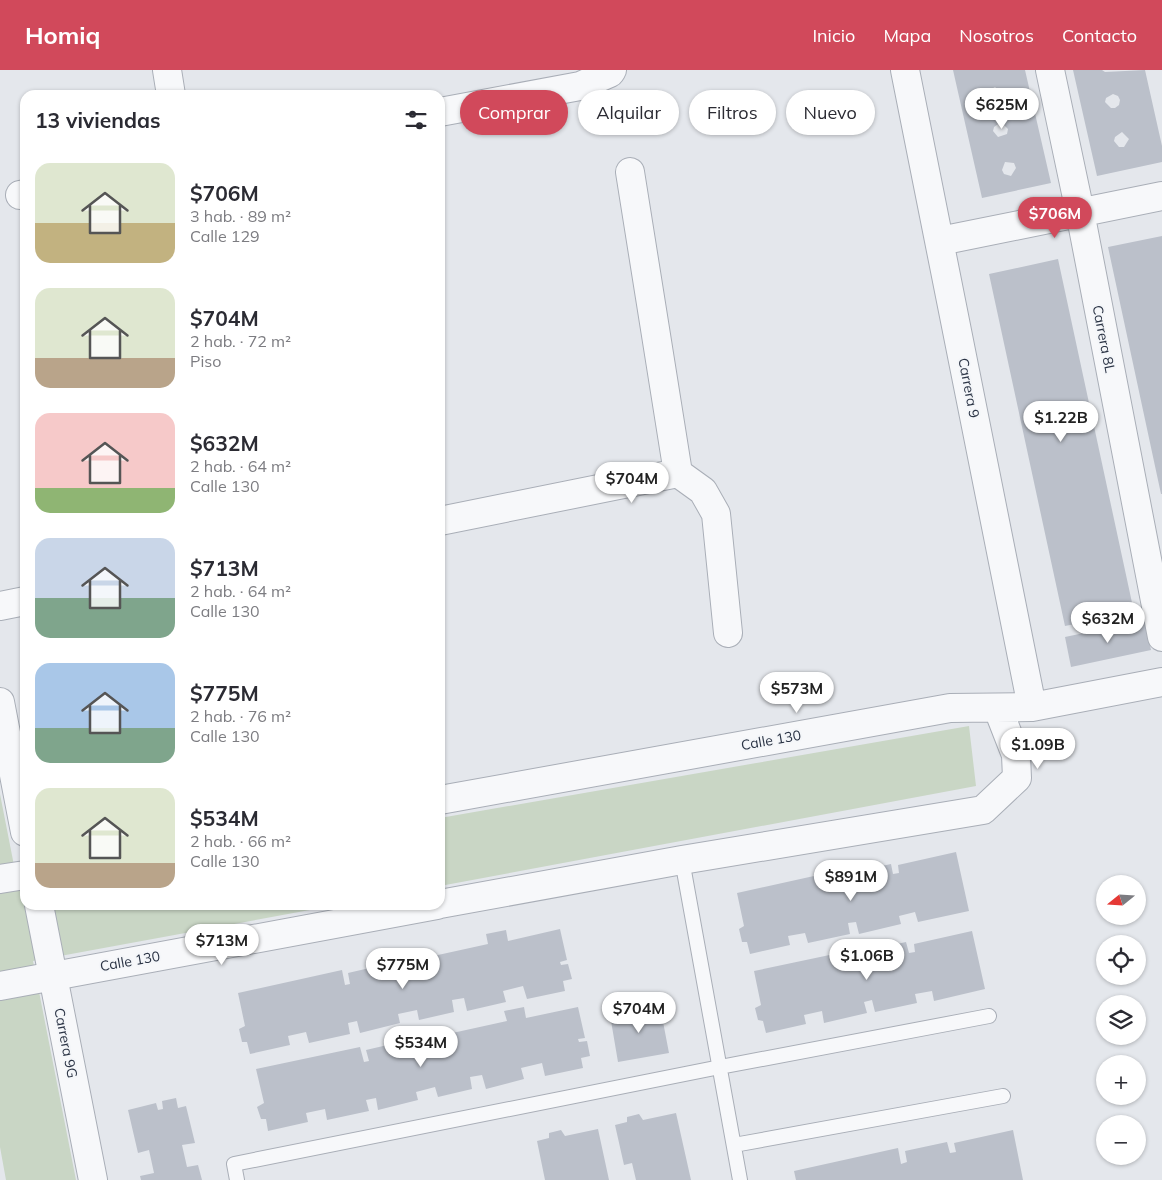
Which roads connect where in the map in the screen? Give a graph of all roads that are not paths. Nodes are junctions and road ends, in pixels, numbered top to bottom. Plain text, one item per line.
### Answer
1 (167, 70) edge
2 (612, 70) edge
3 (905, 70) edge
4 (1050, 70) edge
5 (170, 90) edge
6 (445, 111) edge
7 (630, 172) dead end
8 (1162, 196) edge
9 (1080, 212) junction
10 (940, 241) junction
11 (678, 473) junction
12 (445, 520) edge
13 (20, 602) edge
14 (0, 606) edge
15 (728, 633) dead end
16 (1162, 638) edge
17 (1162, 682) edge
18 (0, 702) edge
19 (1032, 707) junction
20 (998, 709) junction
21 (445, 799) edge
22 (20, 806) edge
23 (682, 860) junction
24 (20, 876) edge
25 (0, 879) edge
26 (445, 904) edge
27 (40, 910) edge
28 (410, 910) edge
29 (52, 975) junction
30 (0, 986) edge
31 (989, 1016) dead end
32 (720, 1067) junction
33 (1003, 1096) dead end
34 (734, 1145) junction
35 (93, 1180) edge
36 (238, 1180) edge
37 (740, 1180) edge

1 - 5 street
2 - 6 street
3 - 10 street, Carrera 9
4 - 9 street, Carrera 8L
7 - 11 street
8 - 9 street
9 - 10 street
9 - 16 street, Carrera 8L
10 - 19 street, Carrera 9
11 - 12 street
11 - 15 street
13 - 14 street
17 - 19 street, Calle 130
18 - 22 street
19 - 20 street, Calle 130
20 - 21 street, Calle 130
20 - 23 street, Calle 130
23 - 26 street, Calle 130
23 - 32 lane
24 - 25 street
27 - 29 street, Carrera 9G
28 - 29 street, Calle 130
29 - 30 street, Calle 130
29 - 35 street, Carrera 9G
31 - 32 lane
32 - 34 lane
32 - 36 lane
33 - 34 lane
34 - 37 lane

